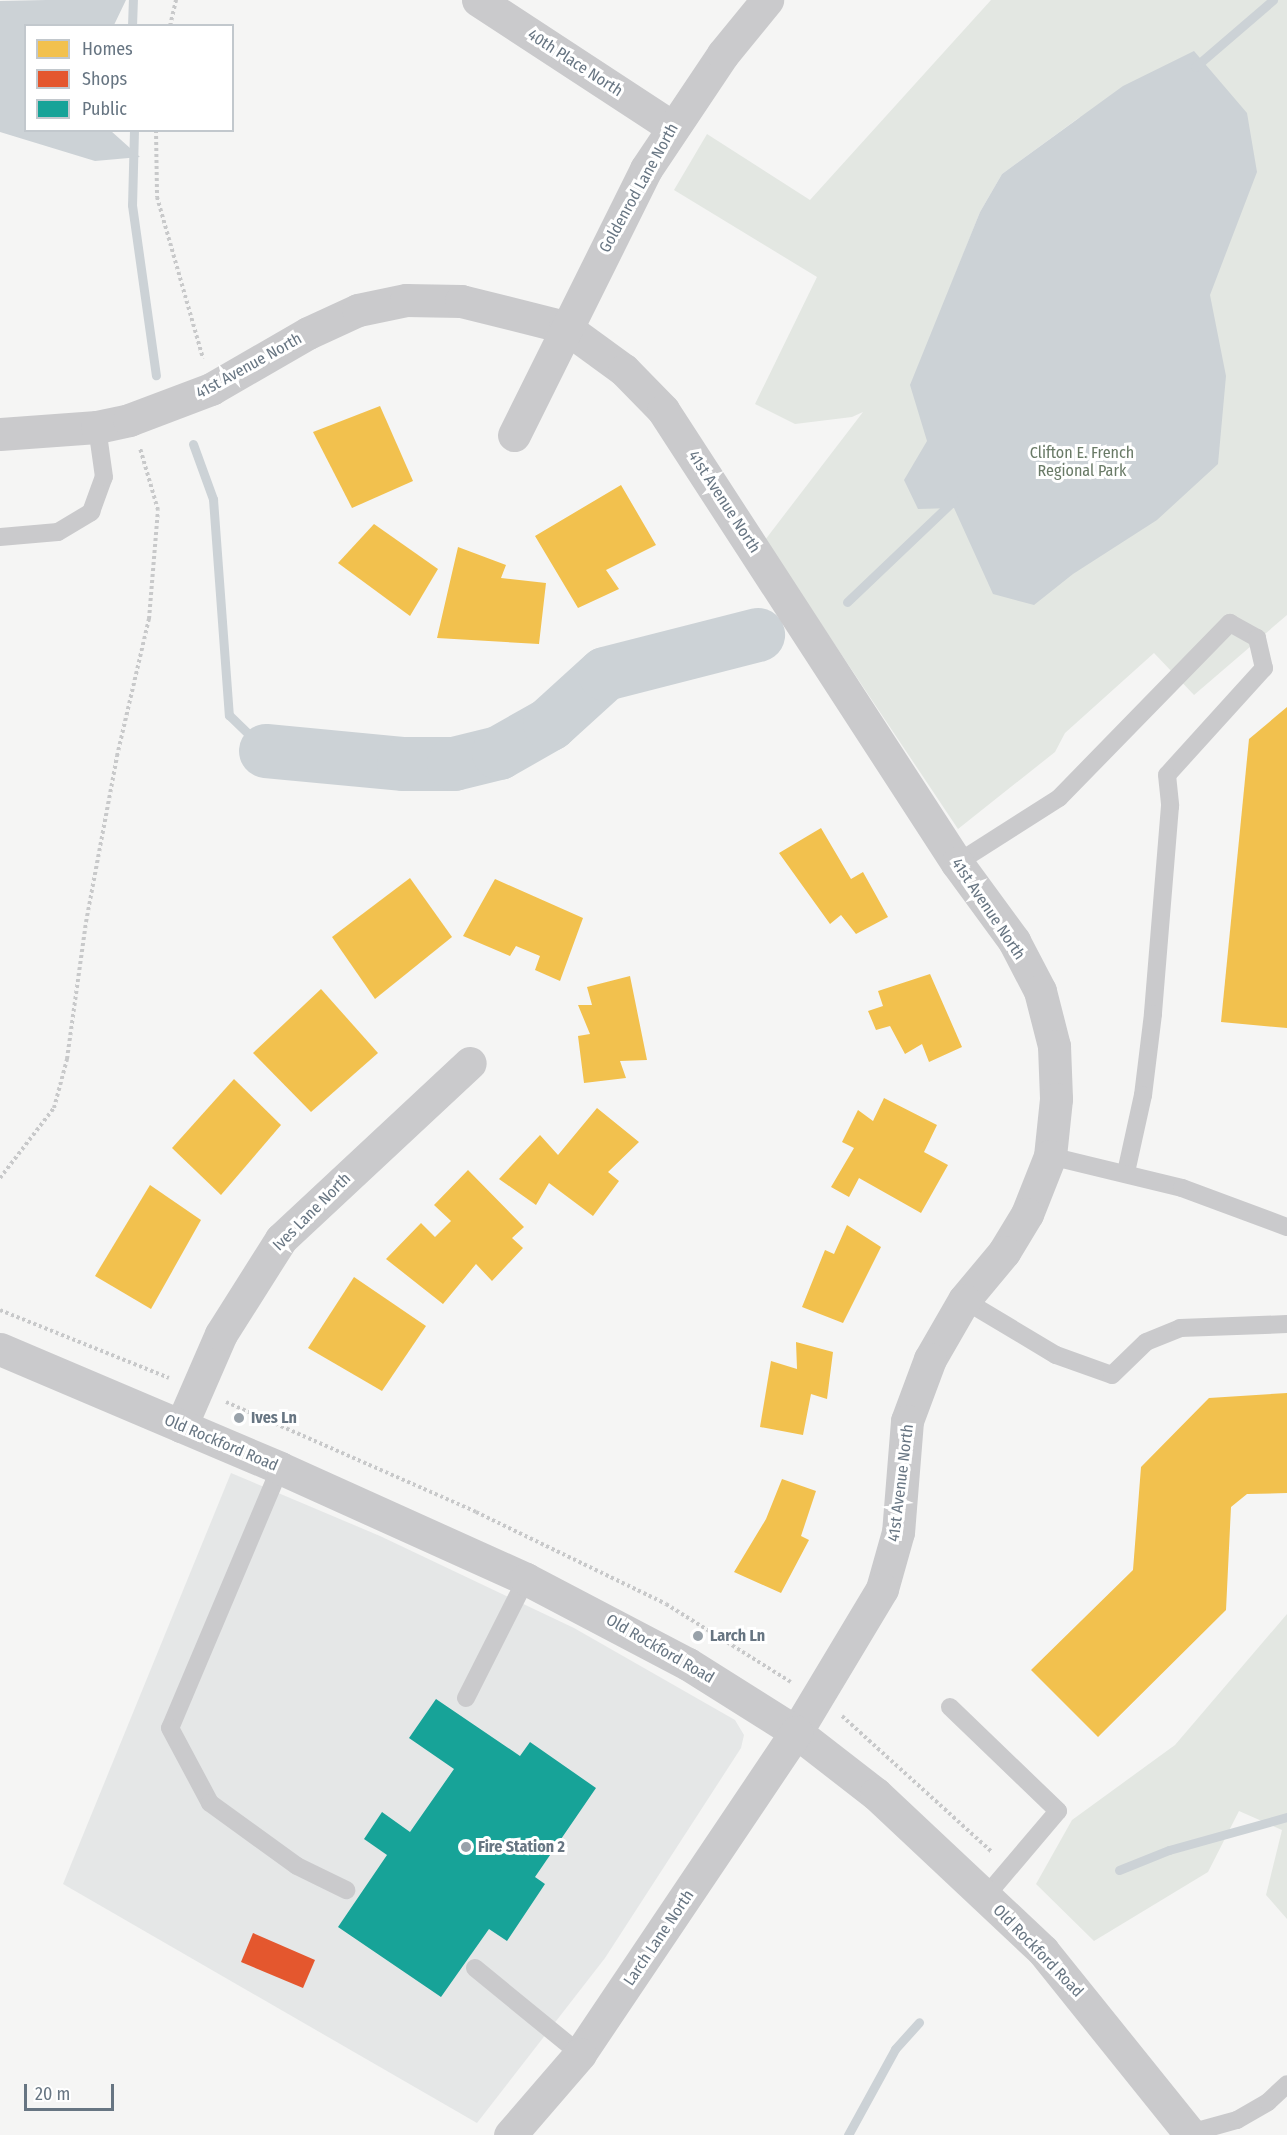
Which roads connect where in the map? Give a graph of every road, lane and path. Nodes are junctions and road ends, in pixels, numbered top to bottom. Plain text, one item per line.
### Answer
1 (176, 0) edge
2 (478, 0) edge
3 (767, 0) edge
4 (170, 24) edge
5 (672, 127) junction
6 (156, 132) edge
7 (565, 327) junction
8 (211, 389) junction
9 (129, 420) junction
10 (97, 427) junction
11 (0, 434) edge
12 (514, 435) dead end
13 (0, 537) edge
14 (957, 863) junction
15 (470, 1063) dead end
16 (1050, 1156) junction
17 (1126, 1172) junction
18 (0, 1178) edge
19 (1287, 1227) edge
20 (964, 1300) junction
21 (1287, 1324) edge
22 (0, 1349) edge
23 (181, 1426) junction
24 (280, 1468) junction
25 (526, 1579) junction
26 (466, 1698) dead end
27 (950, 1707) dead end
28 (796, 1732) junction
29 (346, 1890) dead end
30 (985, 1897) junction
31 (475, 1968) dead end
32 (580, 2054) junction
33 (1287, 2084) edge
34 (1191, 2134) edge
35 (510, 2135) edge

1 - 4 path
2 - 5 street, 40th Place North
3 - 5 street, Goldenrod Lane North
5 - 7 street, Goldenrod Lane North
6 - 8 path
7 - 8 street, 41st Avenue North
7 - 12 street
7 - 14 street, 41st Avenue North
8 - 9 street, 41st Avenue North
9 - 10 street, 41st Avenue North
9 - 18 path
10 - 11 street, 41st Avenue North
10 - 13 lane
14 - 16 street, 41st Avenue North
14 - 17 lane
15 - 23 street, Ives Lane North
16 - 17 lane
16 - 20 street, 41st Avenue North
17 - 19 lane
20 - 21 lane
20 - 28 street, 41st Avenue North
22 - 23 street, Old Rockford Road
23 - 24 street, Old Rockford Road
24 - 25 street, Old Rockford Road
24 - 29 lane
25 - 26 lane
25 - 28 street, Old Rockford Road
27 - 30 lane
28 - 30 street, Old Rockford Road
28 - 32 street, Larch Lane North
30 - 34 street, Old Rockford Road
31 - 32 lane
32 - 35 street, Larch Lane North
33 - 34 lane

